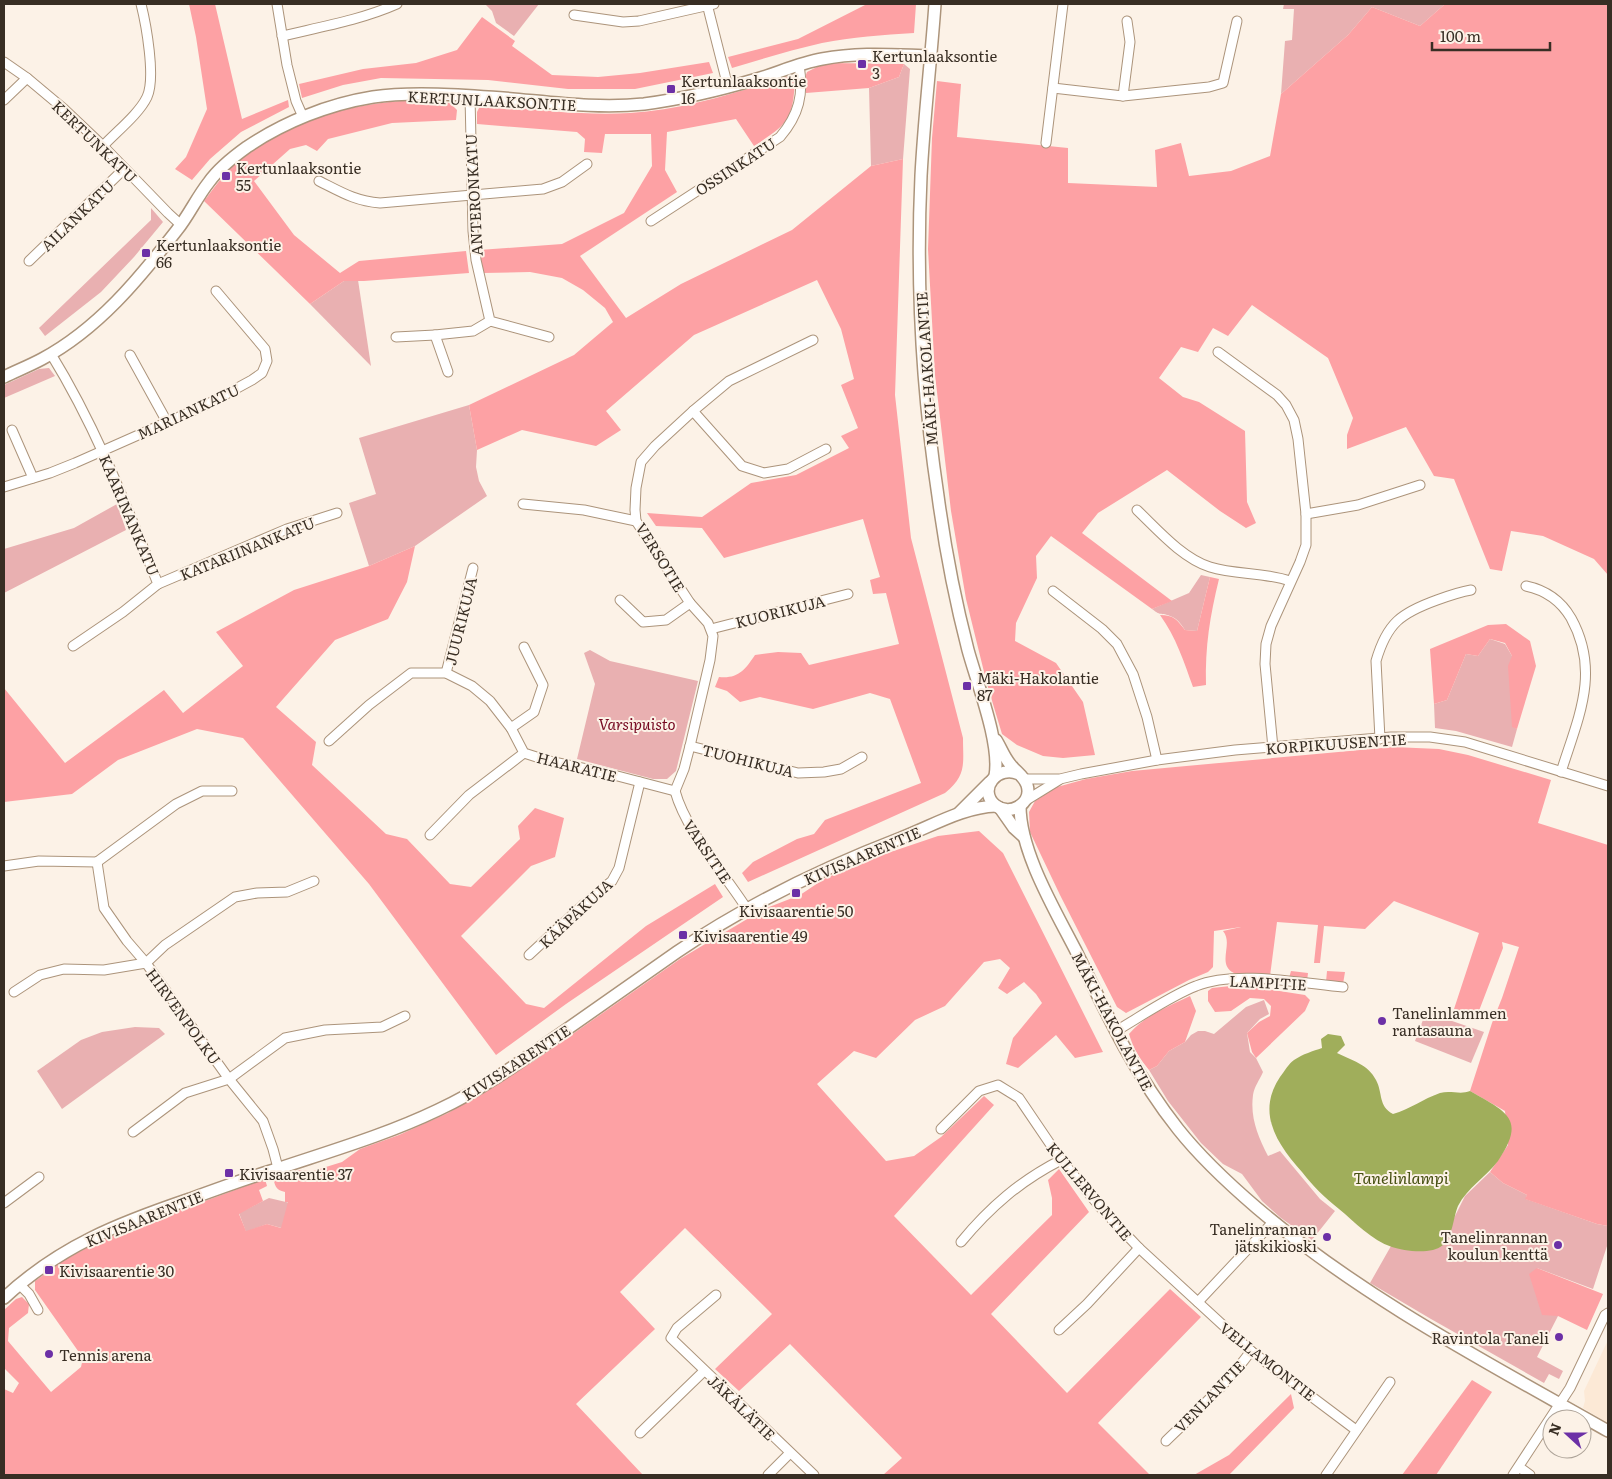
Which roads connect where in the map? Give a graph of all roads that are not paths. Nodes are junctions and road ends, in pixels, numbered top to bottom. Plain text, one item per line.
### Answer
1 (141, 4) edge
2 (277, 4) edge
3 (397, 4) edge
4 (710, 4) edge
5 (935, 4) edge
6 (1063, 4) edge
7 (574, 15) dead end
8 (1126, 21) dead end
9 (1237, 21) dead end
10 (282, 36) junction
11 (931, 56) junction
12 (4, 62) edge
13 (799, 65) junction
14 (27, 78) junction
15 (728, 87) junction
16 (1053, 88) junction
17 (470, 96) junction
18 (1123, 96) junction
19 (4, 100) edge
20 (303, 117) junction
21 (1046, 143) dead end
22 (103, 146) junction
23 (587, 164) dead end
24 (124, 169) junction
25 (319, 181) dead end
26 (472, 196) junction
27 (651, 221) dead end
28 (181, 225) junction
29 (29, 261) dead end
30 (216, 291) dead end
31 (490, 321) junction
32 (435, 335) junction
33 (396, 337) dead end
34 (549, 337) dead end
35 (813, 340) dead end
36 (1218, 352) dead end
37 (51, 354) junction
38 (130, 355) dead end
39 (448, 372) dead end
40 (4, 377) edge
41 (693, 411) junction
42 (167, 422) junction
43 (12, 430) dead end
44 (826, 449) dead end
45 (103, 450) junction
46 (33, 478) junction
47 (1420, 485) dead end
48 (4, 487) edge
49 (523, 504) dead end
50 (1136, 510) dead end
51 (337, 513) dead end
52 (1306, 514) junction
53 (636, 521) junction
54 (473, 568) dead end
55 (1290, 582) junction
56 (158, 584) junction
57 (1526, 586) dead end
58 (1471, 590) dead end
59 (1053, 591) dead end
60 (848, 594) dead end
61 (620, 600) dead end
62 (690, 603) junction
63 (711, 629) junction
64 (73, 646) dead end
65 (524, 648) dead end
66 (446, 673) junction
67 (511, 728) junction
68 (990, 728) junction
69 (1380, 739) junction
70 (329, 741) dead end
71 (690, 746) junction
72 (1273, 748) junction
73 (524, 753) junction
74 (862, 757) dead end
75 (1157, 760) junction
76 (1561, 772) junction
77 (1022, 777) junction
78 (993, 778) junction
79 (1060, 779) junction
80 (640, 782) junction
81 (1608, 786) edge
82 (232, 791) dead end
83 (675, 791) junction
84 (1022, 804) junction
85 (998, 807) junction
86 (957, 814) junction
87 (430, 835) dead end
88 (1024, 837) junction
89 (97, 862) junction
90 (4, 866) edge
91 (314, 881) dead end
92 (746, 909) junction
93 (529, 955) dead end
94 (146, 963) junction
95 (1344, 988) dead end
96 (14, 992) dead end
97 (405, 1016) dead end
98 (1116, 1031) junction
99 (229, 1079) junction
100 (942, 1129) dead end
101 (133, 1132) dead end
102 (1061, 1160) junction
103 (278, 1168) junction
104 (39, 1177) dead end
105 (4, 1203) edge
106 (1273, 1222) junction
107 (961, 1242) dead end
108 (1139, 1248) junction
109 (19, 1284) junction
110 (716, 1295) dead end
111 (4, 1298) edge
112 (1198, 1302) junction
113 (38, 1310) dead end
114 (1608, 1312) edge
115 (1059, 1330) dead end
116 (1251, 1351) junction
117 (704, 1371) junction
118 (1390, 1382) dead end
119 (1560, 1404) junction
120 (1356, 1430) junction
121 (1608, 1431) edge
122 (640, 1432) dead end
123 (1166, 1440) dead end
124 (790, 1453) junction
125 (1519, 1467) junction
126 (768, 1475) edge
127 (814, 1475) edge
128 (1326, 1475) edge
129 (1513, 1475) edge
130 (1530, 1475) edge

1 - 22 street
2 - 10 street
3 - 10 street
4 - 7 street
4 - 15 street
5 - 11 street, MÄKI-HAKOLANTIE
6 - 16 street
8 - 18 street
9 - 18 street
10 - 20 street
11 - 13 street, KERTUNLAAKSONTIE
11 - 68 street, MÄKI-HAKOLANTIE
12 - 14 street, KERTUNKATU
13 - 15 street, KERTUNLAAKSONTIE
13 - 27 street, OSSINKATU
14 - 19 street
14 - 22 street, KERTUNKATU
15 - 17 street, KERTUNLAAKSONTIE
16 - 18 street
16 - 21 street
17 - 20 street, KERTUNLAAKSONTIE
17 - 26 street, ANTERONKATU
20 - 28 street, KERTUNLAAKSONTIE
22 - 24 street, KERTUNKATU
23 - 26 street
24 - 28 street, KERTUNKATU
24 - 29 street, AILANKATU
25 - 26 street
26 - 31 street, ANTERONKATU
28 - 37 street, KERTUNLAAKSONTIE
30 - 42 street, MARIANKATU
31 - 32 street
31 - 34 street
32 - 33 street
32 - 39 street
35 - 41 street, VERSOTIE
36 - 52 street
37 - 40 street, KERTUNLAAKSONTIE
37 - 45 street, KAARINANKATU
38 - 42 street
41 - 44 street
41 - 53 street, VERSOTIE
42 - 45 street, MARIANKATU
43 - 46 street
45 - 46 street, MARIANKATU
45 - 56 street, KAARINANKATU
46 - 48 street, MARIANKATU
47 - 52 street
49 - 53 street
50 - 55 street
51 - 56 street, KATARIINANKATU
52 - 55 street
53 - 62 street, VERSOTIE
54 - 66 street, JUURIKUJA
55 - 72 street
56 - 64 street, KAARINANKATU
57 - 76 street
58 - 69 street
59 - 75 street
60 - 63 street, KUORIKUJA
61 - 62 street
62 - 63 street, VERSOTIE
63 - 71 street
65 - 67 street
66 - 67 street, HAARATIE
66 - 70 street, HAARATIE
67 - 73 street, HAARATIE
68 - 77 street, MÄKI-HAKOLANTIE
68 - 78 street, MÄKI-HAKOLANTIE
69 - 72 street, KORPIKUUSENTIE
69 - 76 street, KORPIKUUSENTIE
71 - 74 street, TUOHIKUJA
71 - 83 street
72 - 75 street, KORPIKUUSENTIE
73 - 80 street, HAARATIE
73 - 87 street
75 - 79 street, KORPIKUUSENTIE
76 - 81 street, KORPIKUUSENTIE
77 - 78 street
77 - 79 street, KORPIKUUSENTIE
77 - 84 street
78 - 85 street
78 - 86 street, KIVISAARENTIE
79 - 84 street, KORPIKUUSENTIE
80 - 83 street, HAARATIE
80 - 93 street, KÄÄPÄKUJA
82 - 89 street
83 - 92 street, VARSITIE
84 - 85 street
84 - 88 street, MÄKI-HAKOLANTIE
85 - 86 street, KIVISAARENTIE
85 - 88 street, MÄKI-HAKOLANTIE
86 - 92 street, KIVISAARENTIE
88 - 98 street, MÄKI-HAKOLANTIE
89 - 90 street
89 - 94 street, HIRVENPOLKU
91 - 94 street
92 - 103 street, KIVISAARENTIE
94 - 96 street
94 - 99 street, HIRVENPOLKU
95 - 98 street, LAMPITIE
97 - 99 street
98 - 106 street, MÄKI-HAKOLANTIE
99 - 101 street
99 - 103 street, HIRVENPOLKU
100 - 102 street, KULLERVONTIE
102 - 107 street
102 - 108 street, KULLERVONTIE
103 - 109 street, KIVISAARENTIE
104 - 105 street
106 - 112 street
106 - 119 street, MÄKI-HAKOLANTIE
108 - 112 street, KULLERVONTIE
108 - 115 street
109 - 111 street, KIVISAARENTIE
109 - 113 street
110 - 117 street, JÄKÄLÄTIE
112 - 116 street, VELLAMONTIE
114 - 119 street
116 - 120 street, VELLAMONTIE
116 - 123 street, VENLANTIE
117 - 122 street
117 - 124 street, JÄKÄLÄTIE
118 - 120 street
119 - 121 street, MÄKI-HAKOLANTIE
119 - 125 street
120 - 128 street
124 - 126 street
124 - 127 street, JÄKÄLÄTIE
125 - 129 street
125 - 130 street

